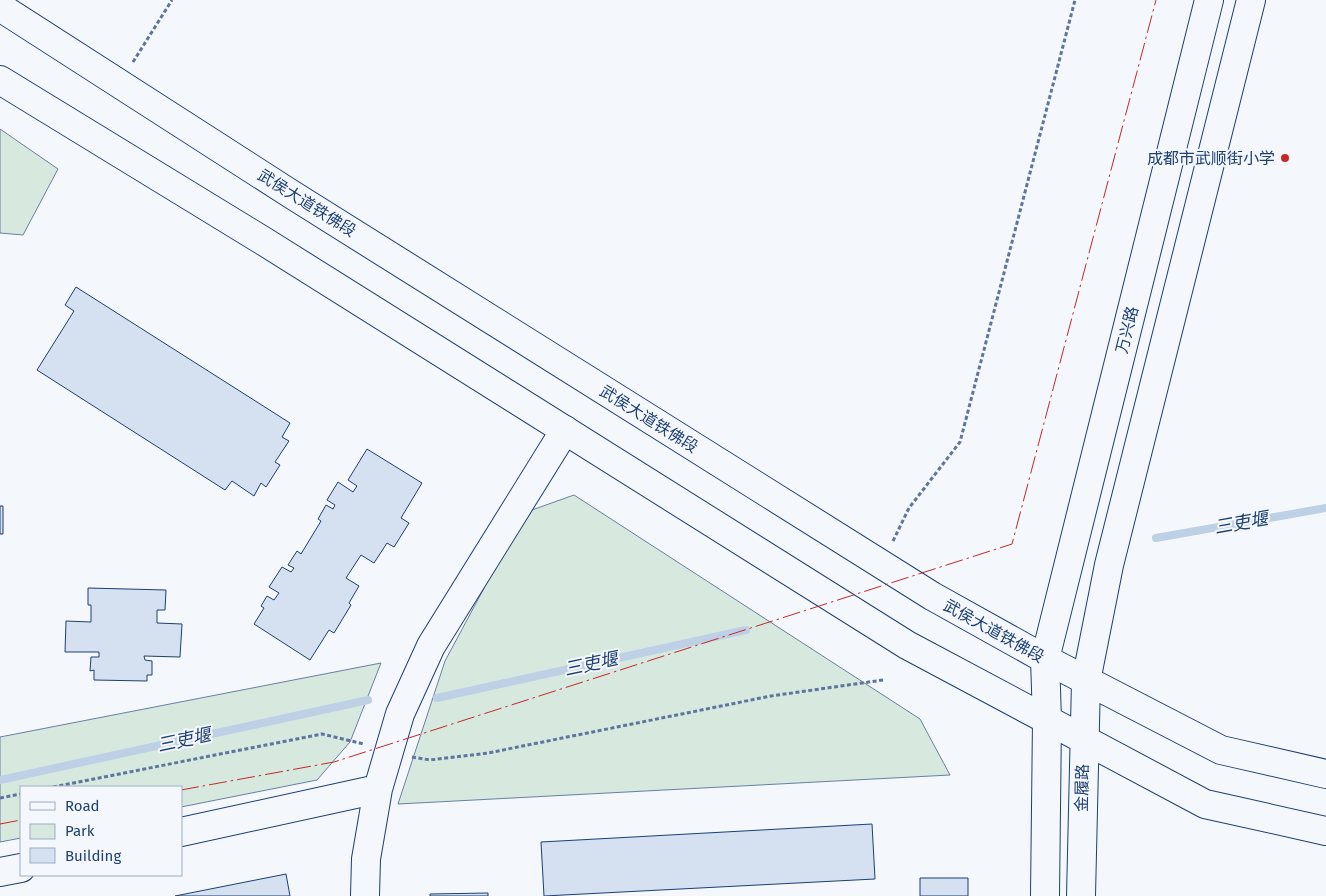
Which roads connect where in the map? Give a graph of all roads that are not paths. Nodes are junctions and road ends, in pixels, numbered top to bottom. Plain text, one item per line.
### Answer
1 (1209, 0) edge
2 (1251, 0) edge
3 (0, 7) edge
4 (0, 80) edge
5 (565, 430) junction
6 (1045, 660) junction
7 (1086, 681) junction
8 (1047, 720) junction
9 (1083, 739) junction
10 (1326, 774) edge
11 (378, 789) junction
12 (1326, 831) edge
13 (182, 832) edge
14 (20, 868) edge
15 (0, 872) edge
16 (365, 896) edge
17 (1045, 896) edge
18 (1081, 896) edge

1 - 6 main road, 万兴路
2 - 7 main road, 金履路
3 - 6 main road, 武侯大道铁佛段
4 - 5 main road
5 - 8 main road
5 - 11 main road
6 - 7 main road, 武侯大道铁佛段
6 - 8 main road, 万兴路
7 - 9 main road, 金履路
7 - 10 main road, 武侯大道铁佛段
8 - 9 main road
8 - 17 main road
9 - 12 main road
9 - 18 main road, 金履路
11 - 13 main road
11 - 16 main road
14 - 15 main road

